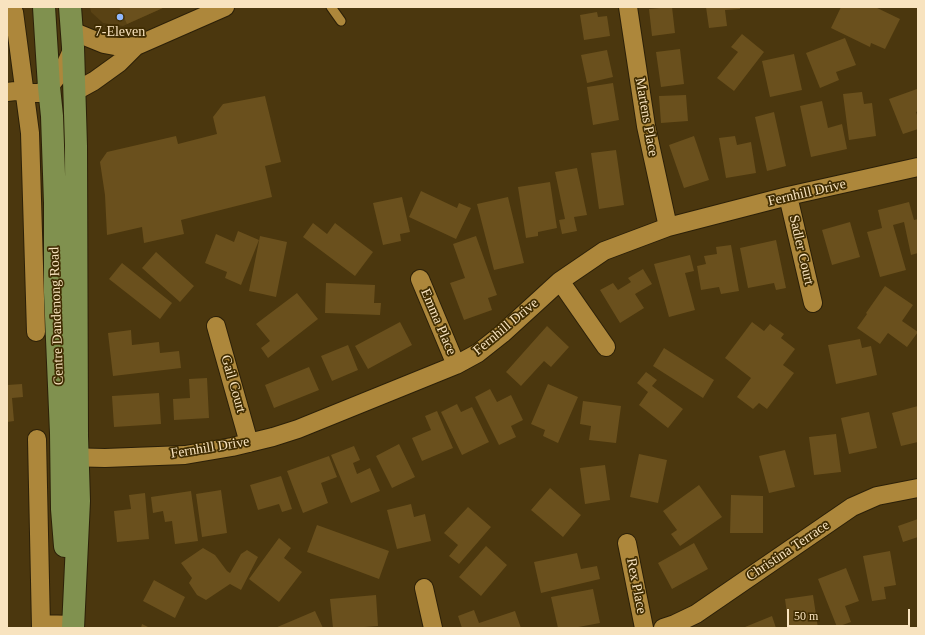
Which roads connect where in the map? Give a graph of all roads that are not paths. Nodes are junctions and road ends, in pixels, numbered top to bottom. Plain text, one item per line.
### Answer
1 (44, 7) edge
2 (70, 7) edge
3 (226, 7) edge
4 (331, 7) edge
5 (628, 7) edge
6 (14, 12) dead end
7 (341, 21) dead end
8 (73, 39) junction
9 (136, 46) junction
10 (46, 50) junction
11 (49, 87) junction
12 (16, 91) edge
13 (74, 92) junction
14 (918, 167) edge
15 (788, 196) junction
16 (668, 227) junction
17 (420, 279) dead end
18 (560, 281) junction
19 (813, 303) dead end
20 (216, 326) dead end
21 (36, 332) dead end
22 (606, 347) dead end
23 (456, 366) junction
24 (37, 439) dead end
25 (249, 443) junction
26 (70, 457) junction
27 (918, 488) edge
28 (627, 543) dead end
29 (424, 588) dead end
30 (41, 626) edge
31 (73, 626) edge
32 (433, 628) edge
33 (644, 628) edge
34 (663, 628) edge

1 - 10 main road, Centre Dandenong Road
2 - 8 main road, Centre Dandenong Road
3 - 9 street
4 - 7 lane
5 - 16 street, Martens Place
6 - 12 street, Centre Dandenong Road
8 - 9 street
8 - 11 street
8 - 13 main road, Centre Dandenong Road
9 - 13 street
10 - 11 main road, Centre Dandenong Road
10 - 12 street
11 - 12 street
11 - 26 main road, Centre Dandenong Road
12 - 21 street, Centre Dandenong Road
13 - 26 main road, Centre Dandenong Road
14 - 15 street, Fernhill Drive
15 - 16 street, Fernhill Drive
15 - 19 street, Sadler Court
16 - 18 street, Fernhill Drive
17 - 23 street, Emma Place
18 - 22 street
18 - 23 street, Fernhill Drive
20 - 25 street, Gail Court
23 - 25 street, Fernhill Drive
24 - 30 street, Centre Dandenong Road
25 - 26 street, Fernhill Drive
26 - 31 main road, Centre Dandenong Road
27 - 34 street, Christina Terrace
28 - 33 street, Rex Place
29 - 32 street
30 - 31 street, Centre Dandenong Road

